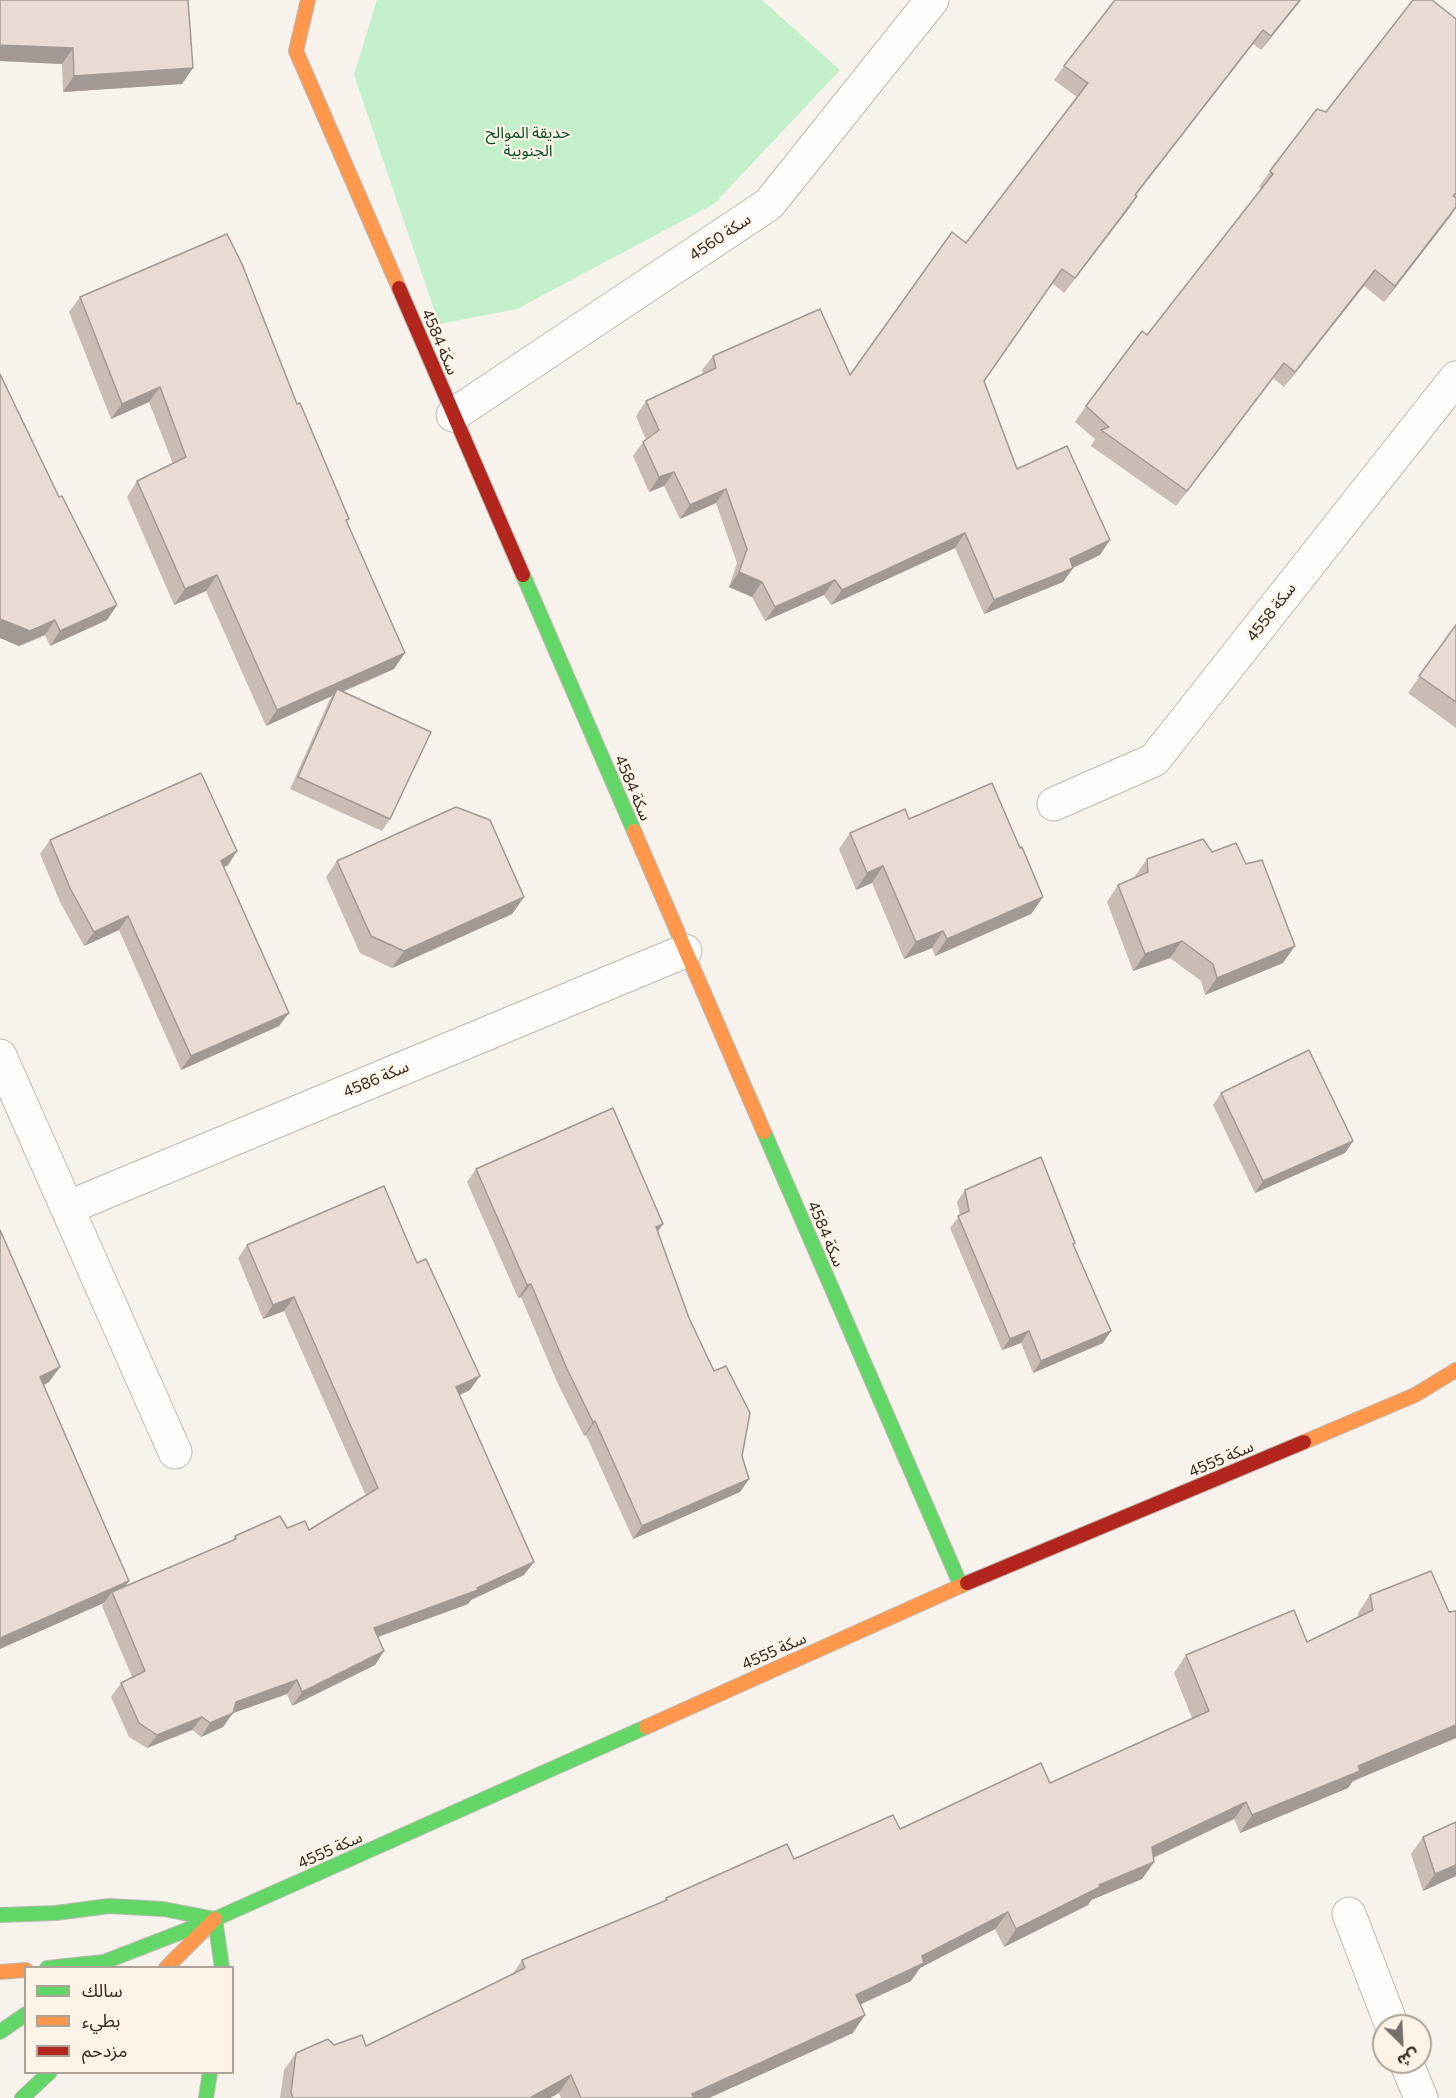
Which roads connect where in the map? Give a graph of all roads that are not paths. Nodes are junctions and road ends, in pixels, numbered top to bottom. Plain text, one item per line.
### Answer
1 (308, 0) edge
2 (932, 0) edge
3 (1456, 378) edge
4 (453, 415) junction
5 (1054, 804) dead end
6 (685, 951) junction
7 (0, 1056) edge
8 (67, 1208) junction
9 (1456, 1370) edge
10 (175, 1452) dead end
11 (960, 1586) junction
12 (1348, 1914) dead end
13 (0, 1915) edge
14 (215, 1920) junction
15 (100, 1965) edge
16 (82, 1966) edge
17 (168, 1966) edge
18 (222, 1966) edge
19 (24, 1970) edge
20 (0, 1972) edge
21 (1387, 2014) edge
22 (24, 2015) edge
23 (0, 2032) edge
24 (49, 2074) edge
25 (210, 2074) edge
26 (1411, 2074) edge
27 (22, 2098) edge
28 (206, 2098) edge
29 (1420, 2098) edge

1 - 4 street, سكة 4584
2 - 4 street, سكة 4560
3 - 5 street, سكة 4558
4 - 6 street, سكة 4584
6 - 8 street, سكة 4586
6 - 11 street, سكة 4584
7 - 8 street
8 - 10 street
9 - 11 street, سكة 4555
11 - 14 street, سكة 4555
12 - 21 street
13 - 14 street
14 - 15 street, سكة 4555
14 - 17 street
14 - 18 street
15 - 16 street, سكة 4555
19 - 20 street
22 - 23 street
24 - 27 street
25 - 28 street
26 - 29 street

